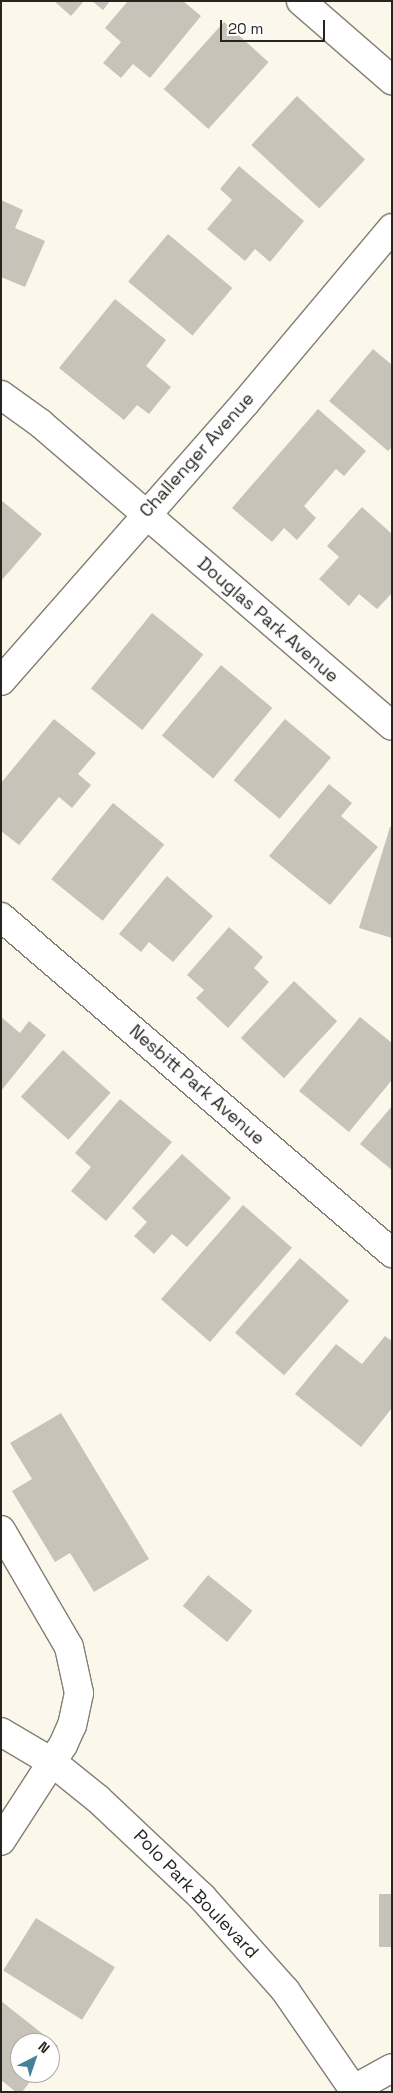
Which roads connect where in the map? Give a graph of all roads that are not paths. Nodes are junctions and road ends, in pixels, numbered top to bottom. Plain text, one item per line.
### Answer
1 (301, 1) edge
2 (392, 80) edge
3 (392, 228) edge
4 (1, 395) edge
5 (145, 514) junction
6 (1, 681) edge
7 (392, 726) edge
8 (1, 917) edge
9 (392, 1253) edge
10 (1, 1530) edge
11 (1, 1732) edge
12 (52, 1762) junction
13 (1, 1840) edge
14 (392, 2068) edge
15 (354, 2091) edge

1 - 2 street
3 - 5 street, Challenger Avenue
4 - 5 street, Douglas Park Avenue
5 - 6 street, Challenger Avenue
5 - 7 street, Douglas Park Avenue
8 - 9 street, Nesbitt Park Avenue
10 - 12 street
11 - 12 street, Polo Park Boulevard
12 - 13 street
12 - 15 street, Polo Park Boulevard
14 - 15 street

